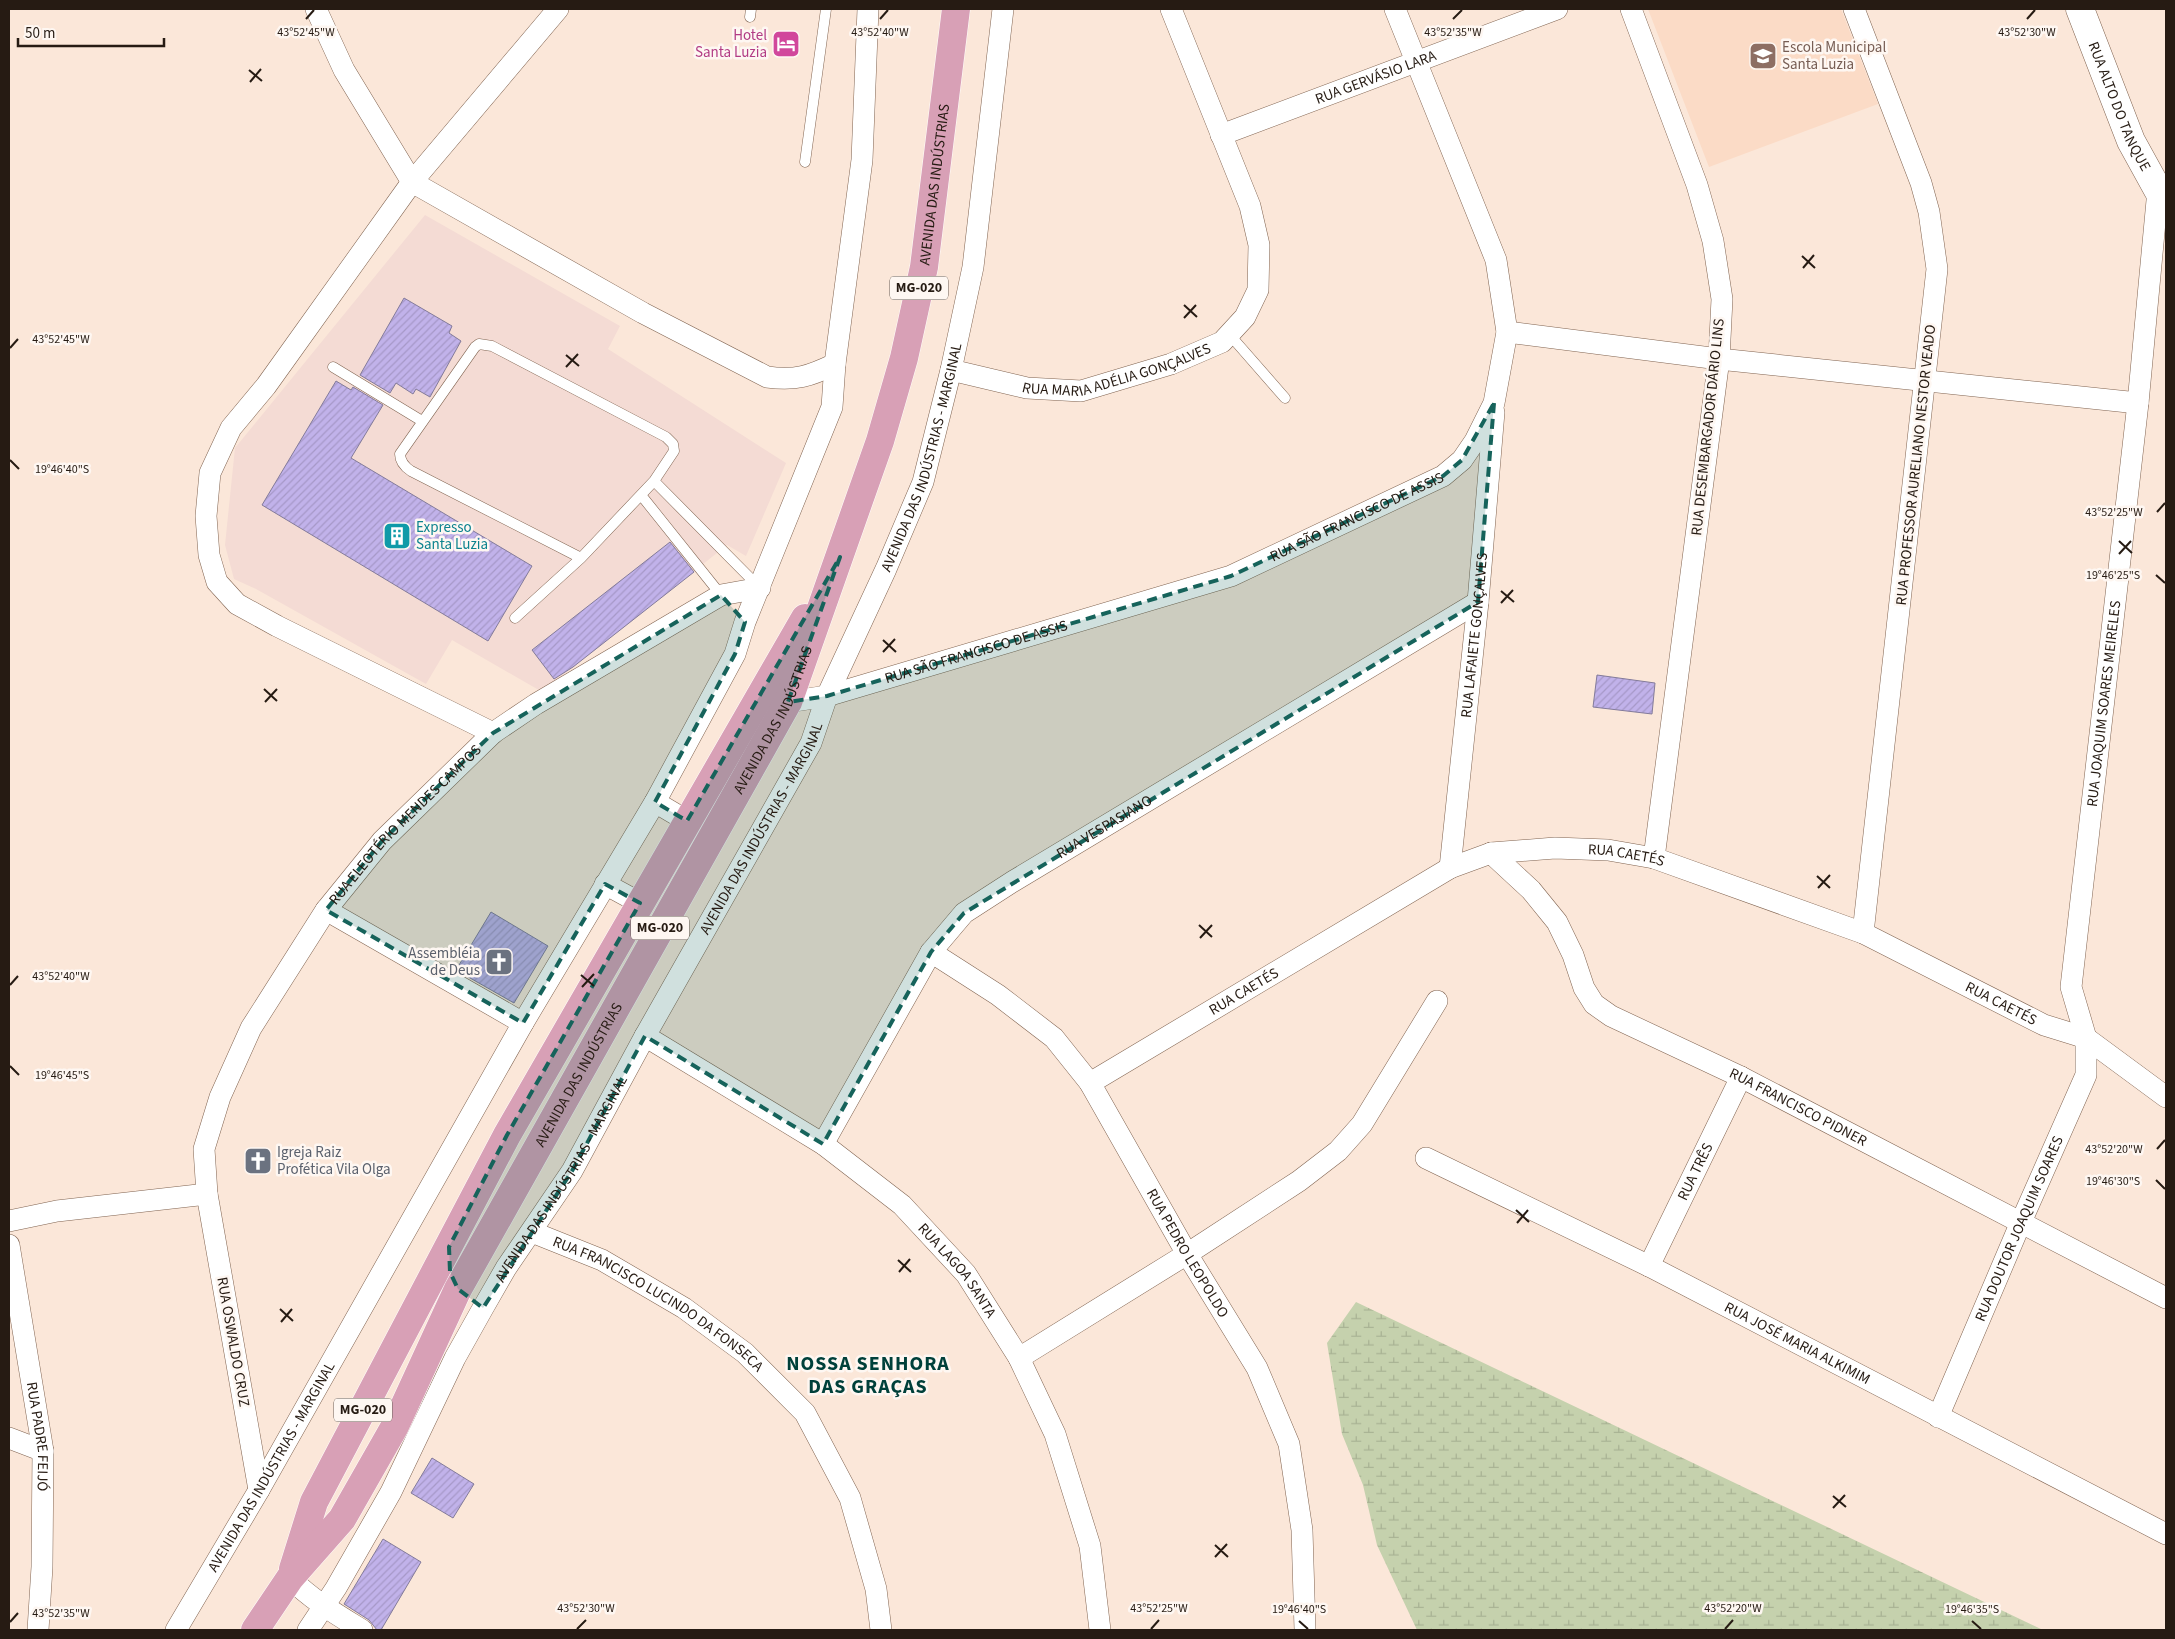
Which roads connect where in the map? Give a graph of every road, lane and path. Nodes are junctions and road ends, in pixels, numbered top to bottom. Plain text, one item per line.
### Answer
1 (316, 9) edge
2 (558, 9) edge
3 (826, 9) edge
4 (868, 9) edge
5 (956, 9) edge
6 (1003, 9) edge
7 (1171, 9) edge
8 (1395, 9) edge
9 (1557, 9) edge
10 (1631, 9) edge
11 (1854, 9) edge
12 (2080, 9) edge
13 (1416, 63) junction
14 (1221, 135) junction
15 (805, 162) dead end
16 (412, 182) junction
17 (2162, 195) edge
18 (1507, 332) junction
19 (1228, 334) junction
20 (1718, 359) junction
21 (835, 364) junction
22 (333, 367) dead end
23 (951, 370) junction
24 (1925, 381) junction
25 (1285, 398) dead end
26 (1494, 403) junction
27 (2138, 403) junction
28 (422, 421) junction
29 (654, 481) junction
30 (641, 495) junction
31 (581, 558) junction
32 (840, 558) junction
33 (760, 588) junction
34 (721, 595) junction
35 (1478, 602) junction
36 (515, 618) dead end
37 (745, 622) junction
38 (827, 696) junction
39 (788, 702) junction
40 (493, 733) junction
41 (655, 802) junction
42 (687, 821) junction
43 (1491, 853) junction
44 (1654, 858) junction
45 (1450, 868) junction
46 (605, 884) junction
47 (640, 903) junction
48 (326, 910) junction
49 (1863, 933) junction
50 (931, 952) junction
51 (1437, 1001) dead end
52 (523, 1023) junction
53 (645, 1036) junction
54 (2086, 1038) junction
55 (1741, 1076) junction
56 (1090, 1082) junction
57 (2166, 1097) edge
58 (823, 1144) junction
59 (1426, 1158) dead end
60 (207, 1194) junction
61 (9, 1221) edge
62 (2020, 1222) junction
63 (532, 1232) junction
64 (9, 1245) edge
65 (449, 1247) junction
66 (1187, 1254) junction
67 (1649, 1266) junction
68 (458, 1289) junction
69 (2166, 1298) edge
70 (483, 1308) junction
71 (1019, 1358) junction
72 (1938, 1417) junction
73 (9, 1438) edge
74 (43, 1451) junction
75 (259, 1490) junction
76 (2166, 1534) edge
77 (290, 1578) junction
78 (323, 1607) junction
79 (38, 1630) edge
80 (176, 1630) edge
81 (255, 1630) edge
82 (308, 1630) edge
83 (362, 1630) edge
84 (881, 1630) edge
85 (1100, 1630) edge
86 (1305, 1630) edge

1 - 16 street
2 - 16 street
3 - 15 lane
4 - 21 street, AVENIDA DAS INDÚSTRIAS - MARGINAL
5 - 32 highway, AVENIDA DAS INDÚSTRIAS / MG-020
6 - 23 street, AVENIDA DAS INDÚSTRIAS - MARGINAL
7 - 14 street, RUA MARIA ADÉLIA GONÇALVES
8 - 13 street, RUA SÃO FRANCISCO DE ASSIS
9 - 13 street, RUA GERVÁSIO LARA
10 - 20 street, RUA DESEMBARGADOR DÁRIO LINS
11 - 24 street, RUA PROFESSOR AURELIANO NESTOR VEADO
12 - 17 main road, RUA ALTO DO TANQUE
13 - 14 street, RUA GERVÁSIO LARA
13 - 18 street, RUA SÃO FRANCISCO DE ASSIS
14 - 19 street, RUA MARIA ADÉLIA GONÇALVES
16 - 21 street
16 - 40 street
17 - 27 street, RUA JOAQUIM SOARES MEIRELES
18 - 20 street
18 - 26 street, RUA SÃO FRANCISCO DE ASSIS
19 - 23 street, RUA MARIA ADÉLIA GONÇALVES
19 - 25 lane
20 - 24 street
20 - 44 street, RUA DESEMBARGADOR DÁRIO LINS
21 - 33 street, AVENIDA DAS INDÚSTRIAS - MARGINAL
22 - 28 lane
23 - 38 street, AVENIDA DAS INDÚSTRIAS - MARGINAL
24 - 27 street
24 - 49 street, RUA PROFESSOR AURELIANO NESTOR VEADO
26 - 35 street, RUA LAFAIETE GONÇALVES
26 - 38 street, RUA SÃO FRANCISCO DE ASSIS
27 - 54 street, RUA JOAQUIM SOARES MEIRELES
28 - 29 lane
28 - 31 lane
29 - 30 lane
29 - 33 lane
30 - 31 lane
30 - 34 lane
31 - 36 lane
32 - 39 highway, AVENIDA DAS INDÚSTRIAS / MG-020
32 - 42 highway, AVENIDA DAS INDÚSTRIAS / MG-020
33 - 34 street, RUA ELEOTÉRIO MENDES CAMPOS
33 - 37 street, AVENIDA DAS INDÚSTRIAS - MARGINAL
34 - 37 street
34 - 40 street, RUA ELEOTÉRIO MENDES CAMPOS
35 - 45 street, RUA LAFAIETE GONÇALVES
35 - 50 street, RUA VESPASIANO
37 - 41 street, AVENIDA DAS INDÚSTRIAS - MARGINAL
38 - 39 street, RUA SÃO FRANCISCO DE ASSIS
38 - 53 street, AVENIDA DAS INDÚSTRIAS - MARGINAL
39 - 68 highway, AVENIDA DAS INDÚSTRIAS / MG-020
40 - 48 street, RUA ELEOTÉRIO MENDES CAMPOS
41 - 42 street
41 - 46 street, AVENIDA DAS INDÚSTRIAS - MARGINAL
42 - 47 highway, AVENIDA DAS INDÚSTRIAS / MG-020
43 - 44 street, RUA CAETÉS
43 - 45 street, RUA CAETÉS
43 - 55 street, RUA FRANCISCO PIDNER
44 - 49 street, RUA CAETÉS
45 - 56 street, RUA CAETÉS
46 - 47 street
46 - 52 street, AVENIDA DAS INDÚSTRIAS - MARGINAL
47 - 65 highway, AVENIDA DAS INDÚSTRIAS / MG-020
48 - 52 street
48 - 60 street, RUA ELEOTÉRIO MENDES CAMPOS
49 - 54 street, RUA CAETÉS
50 - 56 street, RUA PEDRO LEOPOLDO
50 - 58 street, RUA VESPASIANO
51 - 66 street
52 - 75 street, AVENIDA DAS INDÚSTRIAS - MARGINAL
53 - 58 street, RUA LAGOA SANTA
53 - 63 street, AVENIDA DAS INDÚSTRIAS - MARGINAL
54 - 57 street, RUA CAETÉS
54 - 62 street, RUA DOUTOR JOAQUIM SOARES
55 - 62 street, RUA FRANCISCO PIDNER
55 - 67 street, RUA TRÊS
56 - 66 street, RUA PEDRO LEOPOLDO
58 - 71 street, RUA LAGOA SANTA
59 - 67 street, RUA JOSÉ MARIA ALKIMIM
60 - 61 street
60 - 75 street, RUA OSWALDO CRUZ
62 - 69 street, RUA FRANCISCO PIDNER
62 - 72 street, RUA DOUTOR JOAQUIM SOARES
63 - 70 street, AVENIDA DAS INDÚSTRIAS - MARGINAL
63 - 84 street, RUA FRANCISCO LUCINDO DA FONSECA
64 - 74 street, RUA PADRE FEIJÓ
65 - 68 street
65 - 77 highway, AVENIDA DAS INDÚSTRIAS / MG-020
66 - 71 street
66 - 86 street, RUA PEDRO LEOPOLDO
67 - 72 street, RUA JOSÉ MARIA ALKIMIM
68 - 70 street
68 - 77 highway, AVENIDA DAS INDÚSTRIAS / MG-020
70 - 78 street, AVENIDA DAS INDÚSTRIAS - MARGINAL
71 - 85 street, RUA LAGOA SANTA
72 - 76 street, RUA JOSÉ MARIA ALKIMIM
73 - 74 street
74 - 79 street, RUA PADRE FEIJÓ
75 - 80 street, AVENIDA DAS INDÚSTRIAS - MARGINAL
77 - 78 street
77 - 81 highway, AVENIDA DAS INDÚSTRIAS / MG-020
78 - 82 street, AVENIDA DAS INDÚSTRIAS - MARGINAL
78 - 83 street

